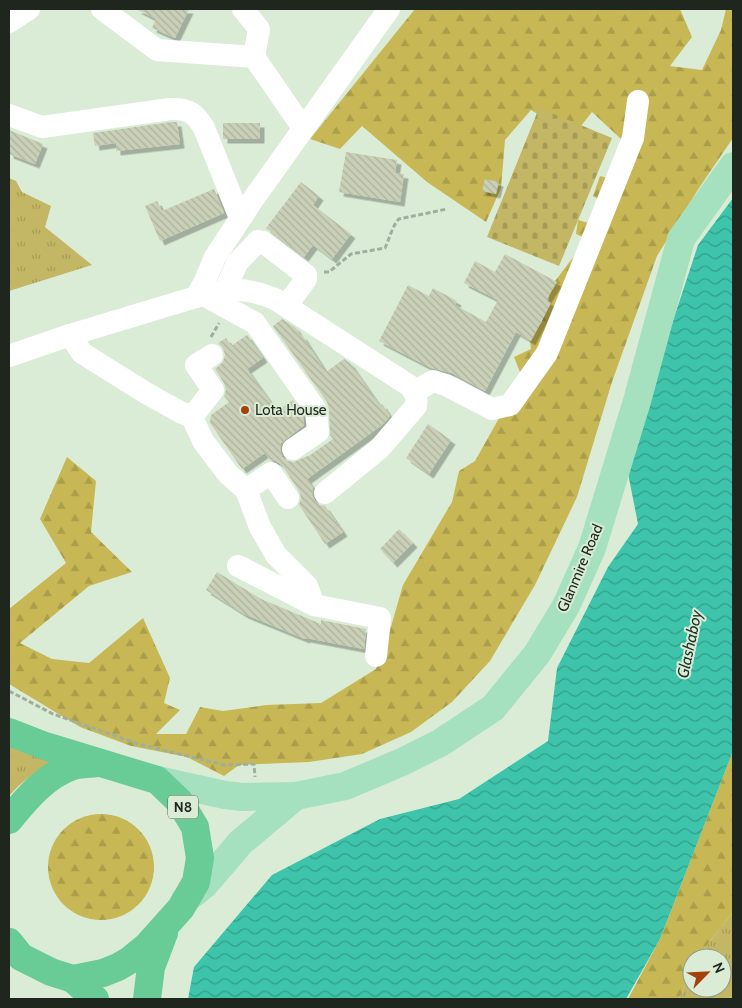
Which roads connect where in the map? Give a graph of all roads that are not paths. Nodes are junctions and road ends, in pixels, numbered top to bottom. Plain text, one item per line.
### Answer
1 (29, 9) edge
2 (102, 9) edge
3 (243, 9) edge
4 (389, 9) edge
5 (9, 22) edge
6 (254, 57) junction
7 (638, 101) dead end
8 (9, 115) edge
9 (303, 128) junction
10 (733, 166) edge
11 (240, 218) junction
12 (213, 297) junction
13 (287, 305) junction
14 (70, 335) junction
15 (212, 355) road end
16 (9, 356) edge
17 (414, 392) junction
18 (192, 417) junction
19 (293, 449) dead end
20 (246, 490) junction
21 (325, 493) dead end
22 (288, 498) dead end
23 (238, 566) dead end
24 (314, 605) junction
25 (376, 656) dead end
26 (9, 732) edge
27 (98, 763) junction
28 (157, 780) junction
29 (296, 796) junction
30 (9, 820) edge
31 (186, 900) junction
32 (168, 925) junction
33 (9, 942) edge
34 (73, 979) junction
35 (95, 999) edge
36 (147, 999) edge

1 - 5 lane
2 - 6 lane
3 - 6 lane
4 - 9 lane
6 - 9 lane
7 - 17 lane
8 - 11 lane
9 - 11 lane
10 - 29 main road, Glanmire Road
11 - 12 lane
12 - 13 lane
12 - 13 lane
12 - 14 lane
12 - 19 lane
13 - 17 lane
14 - 16 lane
14 - 18 lane
15 - 18 lane
17 - 21 lane
18 - 20 lane
20 - 22 lane
20 - 24 lane
23 - 24 lane
24 - 25 lane
26 - 27 highway, N8
27 - 28 highway, N8
27 - 30 highway, N8
28 - 29 main road, Glanmire Road
28 - 31 highway, N8
29 - 31 main road
31 - 32 highway, N8
32 - 34 highway, N8
32 - 36 highway, N8
33 - 34 highway, N8
34 - 35 highway, N8

